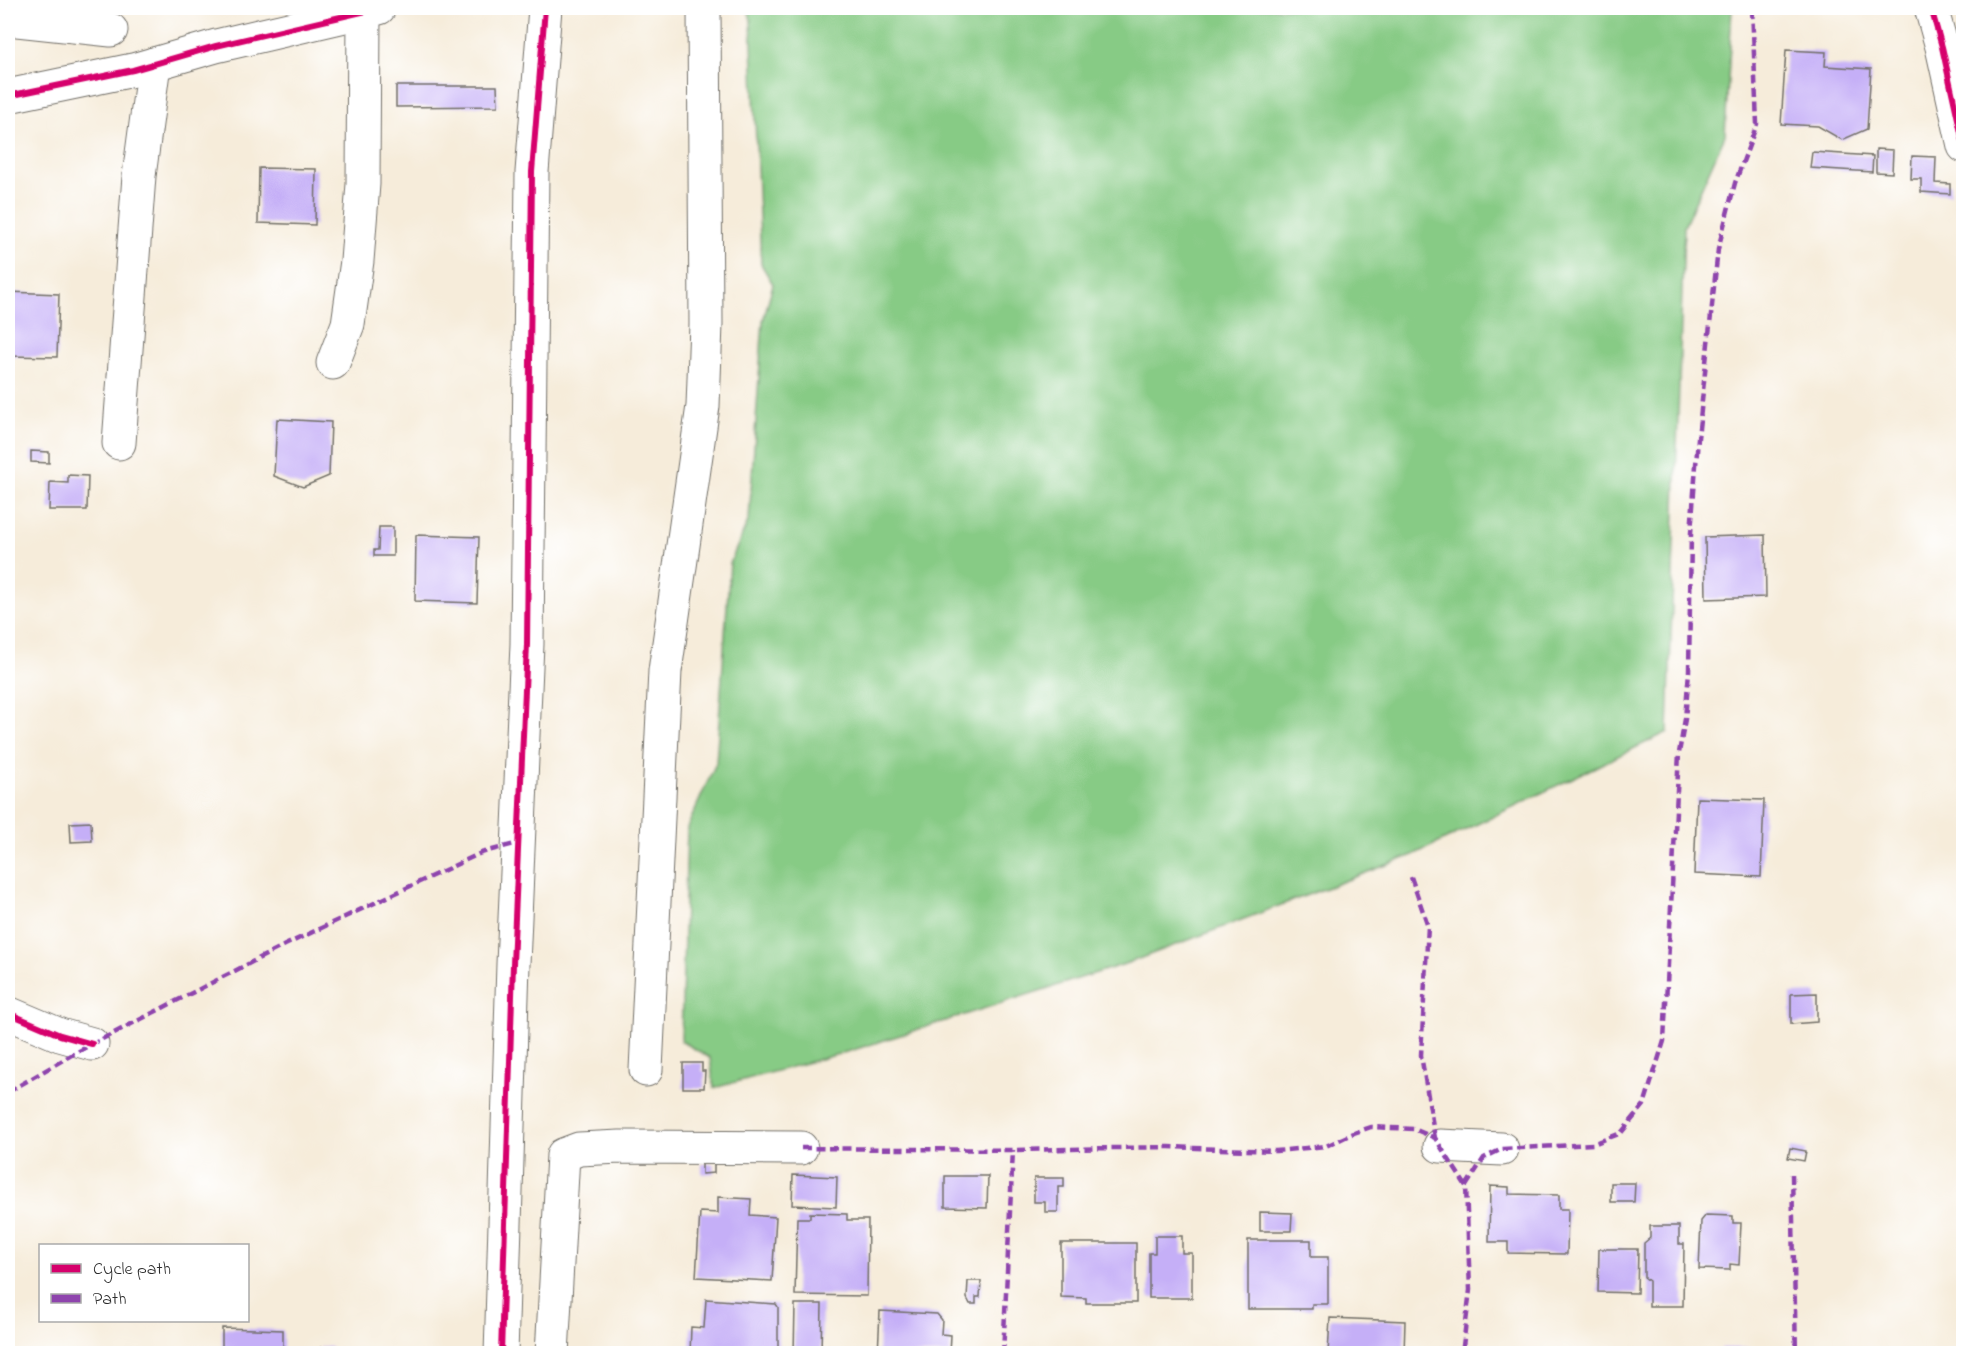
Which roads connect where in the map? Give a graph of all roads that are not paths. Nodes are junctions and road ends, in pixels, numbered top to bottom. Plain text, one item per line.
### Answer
1 (545, 8) edge
2 (704, 8) edge
3 (1931, 8) edge
4 (372, 9) edge
5 (106, 14) edge
6 (8, 19) edge
7 (143, 67) junction
8 (8, 96) edge
9 (1964, 146) edge
10 (333, 363) dead end
11 (119, 443) dead end
12 (8, 1013) edge
13 (92, 1044) dead end
14 (646, 1070) dead end
15 (1440, 1146) dead end
16 (801, 1148) dead end
17 (1502, 1149) dead end
18 (501, 1353) edge
19 (552, 1353) edge

1 - 18 street
2 - 14 street
3 - 9 street
4 - 7 street
4 - 10 street
5 - 6 street
5 - 7 street
7 - 8 street
7 - 11 street
12 - 13 street
15 - 17 street
16 - 19 street

